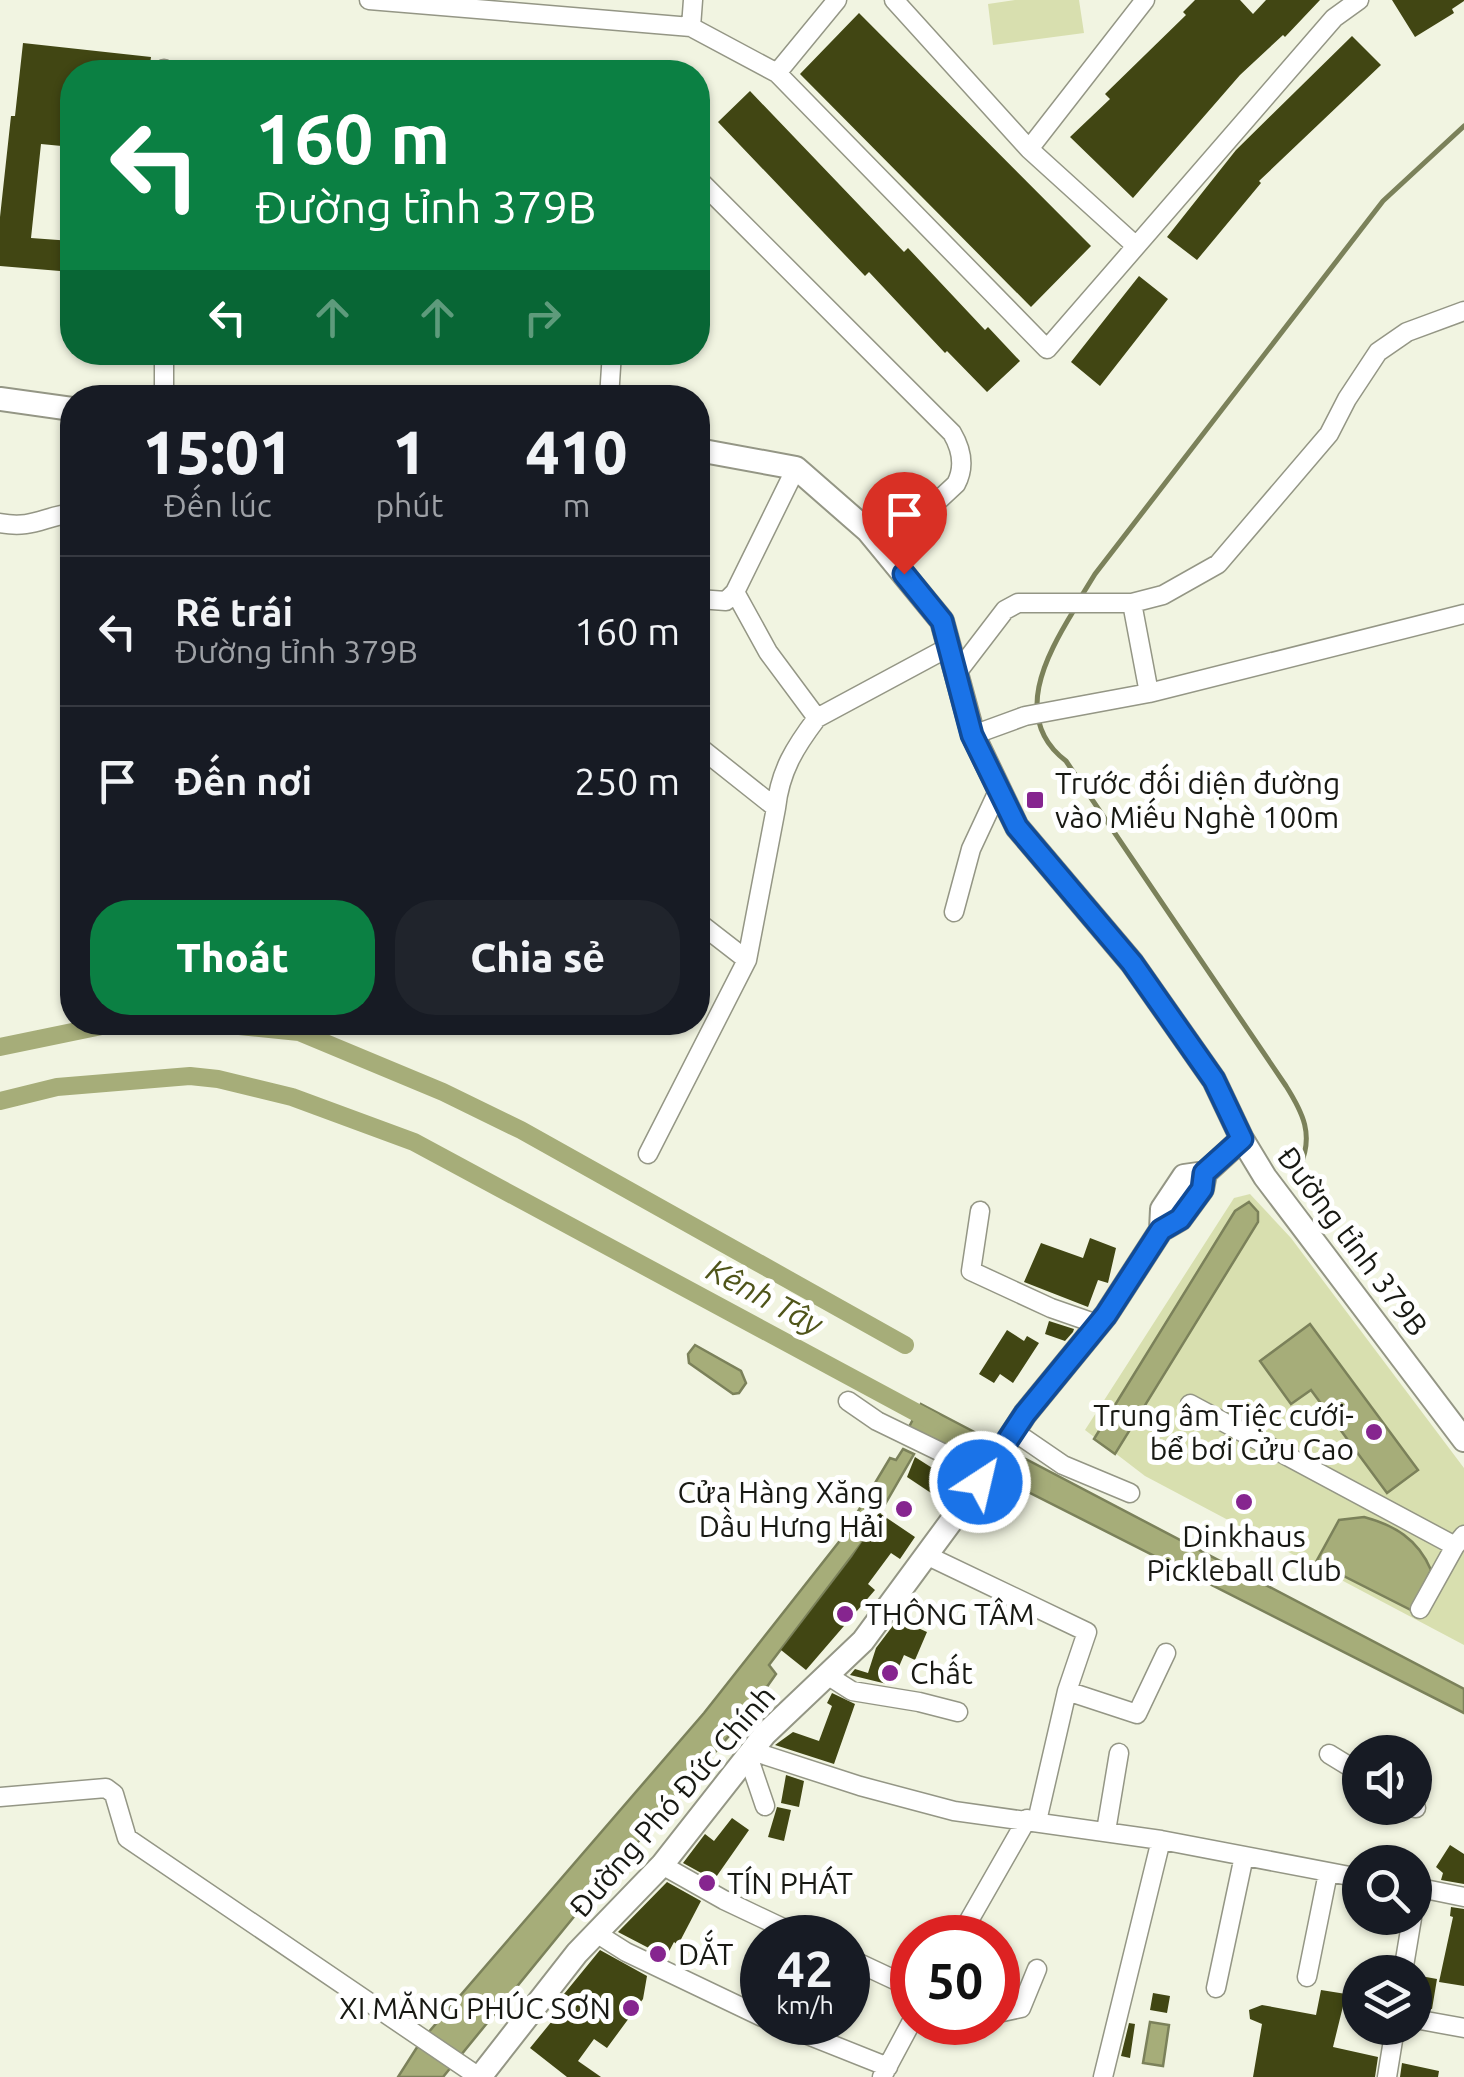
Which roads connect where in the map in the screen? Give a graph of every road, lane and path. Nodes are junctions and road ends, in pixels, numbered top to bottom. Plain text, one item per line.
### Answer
1 (369, 0) edge
2 (692, 0) edge
3 (837, 0) edge
4 (894, 0) edge
5 (1146, 0) edge
6 (1356, 1) edge
7 (691, 27) junction
8 (777, 72) junction
9 (1029, 149) junction
10 (710, 195) edge
11 (1136, 246) junction
12 (1464, 311) edge
13 (0, 399) edge
14 (60, 407) edge
15 (710, 452) edge
16 (796, 468) junction
17 (60, 515) edge
18 (0, 523) edge
19 (884, 551) junction
20 (735, 592) junction
21 (710, 599) edge
22 (1126, 604) junction
23 (1464, 614) edge
24 (949, 647) junction
25 (956, 674) junction
26 (1149, 693) junction
27 (817, 718) junction
28 (972, 735) junction
29 (710, 756) edge
30 (999, 789) junction
31 (776, 808) junction
32 (954, 912) dead end
33 (710, 931) edge
34 (748, 960) junction
35 (710, 1034) edge
36 (709, 1035) edge
37 (1242, 1139) junction
38 (648, 1154) dead end
39 (980, 1210) dead end
40 (1096, 1324) junction
41 (848, 1401) dead end
42 (1190, 1404) dead end
43 (1019, 1436) junction
44 (1464, 1440) edge
45 (984, 1477) junction
46 (1130, 1493) dead end
47 (1460, 1540) edge
48 (928, 1556) junction
49 (1420, 1610) dead end
50 (1166, 1653) dead end
51 (827, 1675) junction
52 (1067, 1692) junction
53 (958, 1712) dead end
54 (750, 1753) junction
55 (1119, 1753) dead end
56 (1329, 1754) dead end
57 (1342, 1762) edge
58 (0, 1798) edge
59 (765, 1806) dead end
60 (1032, 1820) junction
61 (1106, 1831) junction
62 (1161, 1840) junction
63 (1244, 1856) junction
64 (662, 1865) junction
65 (1328, 1873) junction
66 (1342, 1875) edge
67 (1432, 1891) edge
68 (1464, 1898) edge
69 (756, 1915) edge
70 (973, 1915) edge
71 (596, 1934) junction
72 (1037, 1969) dead end
73 (1307, 1977) dead end
74 (1216, 1988) dead end
75 (740, 2006) edge
76 (1020, 2008) edge
77 (1432, 2022) edge
78 (1464, 2028) edge
79 (826, 2045) edge
80 (899, 2045) edge
81 (1392, 2045) edge
82 (885, 2072) edge
83 (479, 2077) edge
84 (1104, 2077) edge
85 (1387, 2077) edge

1 - 7 street
2 - 7 street
3 - 8 street
4 - 9 street
5 - 9 street
6 - 11 street
7 - 8 street
8 - 11 street
9 - 11 street
10 - 19 street
12 - 22 street
13 - 14 main road
15 - 16 main road
16 - 19 main road, Đường tỉnh 379B
16 - 20 street
17 - 18 street
19 - 24 main road, Đường tỉnh 379B
20 - 21 street
20 - 27 street
22 - 25 street
22 - 26 street
23 - 26 street
24 - 25 main road, Đường tỉnh 379B
24 - 27 street
25 - 28 main road, Đường tỉnh 379B
26 - 28 street
27 - 31 street
28 - 30 main road, Đường tỉnh 379B
29 - 31 street
30 - 32 street
30 - 37 main road, Đường tỉnh 379B
31 - 34 street
33 - 34 street
34 - 35 street
36 - 38 street
37 - 40 main road, Đường Phó Đức Chính
37 - 44 main road, Đường tỉnh 379B
39 - 40 street
40 - 43 main road, Đường Phó Đức Chính
41 - 45 street
42 - 47 street
43 - 45 main road, Đường Phó Đức Chính
43 - 46 street
45 - 48 main road, Đường Phó Đức Chính
47 - 49 street
48 - 51 main road, Đường Phó Đức Chính
48 - 52 street
50 - 52 street
51 - 53 street
51 - 54 main road, Đường Phó Đức Chính
52 - 60 street
54 - 59 street
54 - 60 street
54 - 64 main road, Đường Phó Đức Chính
55 - 61 street
56 - 57 street
58 - 83 street
60 - 61 street
60 - 70 street
61 - 62 street
62 - 63 street
62 - 84 street
63 - 65 street
63 - 74 street
64 - 69 street
64 - 71 main road, Đường Phó Đức Chính
65 - 66 street
65 - 73 street
67 - 68 street
71 - 75 street
71 - 83 main road, Đường Phó Đức Chính
72 - 76 street
77 - 78 street
79 - 82 street
80 - 82 street
81 - 85 street

